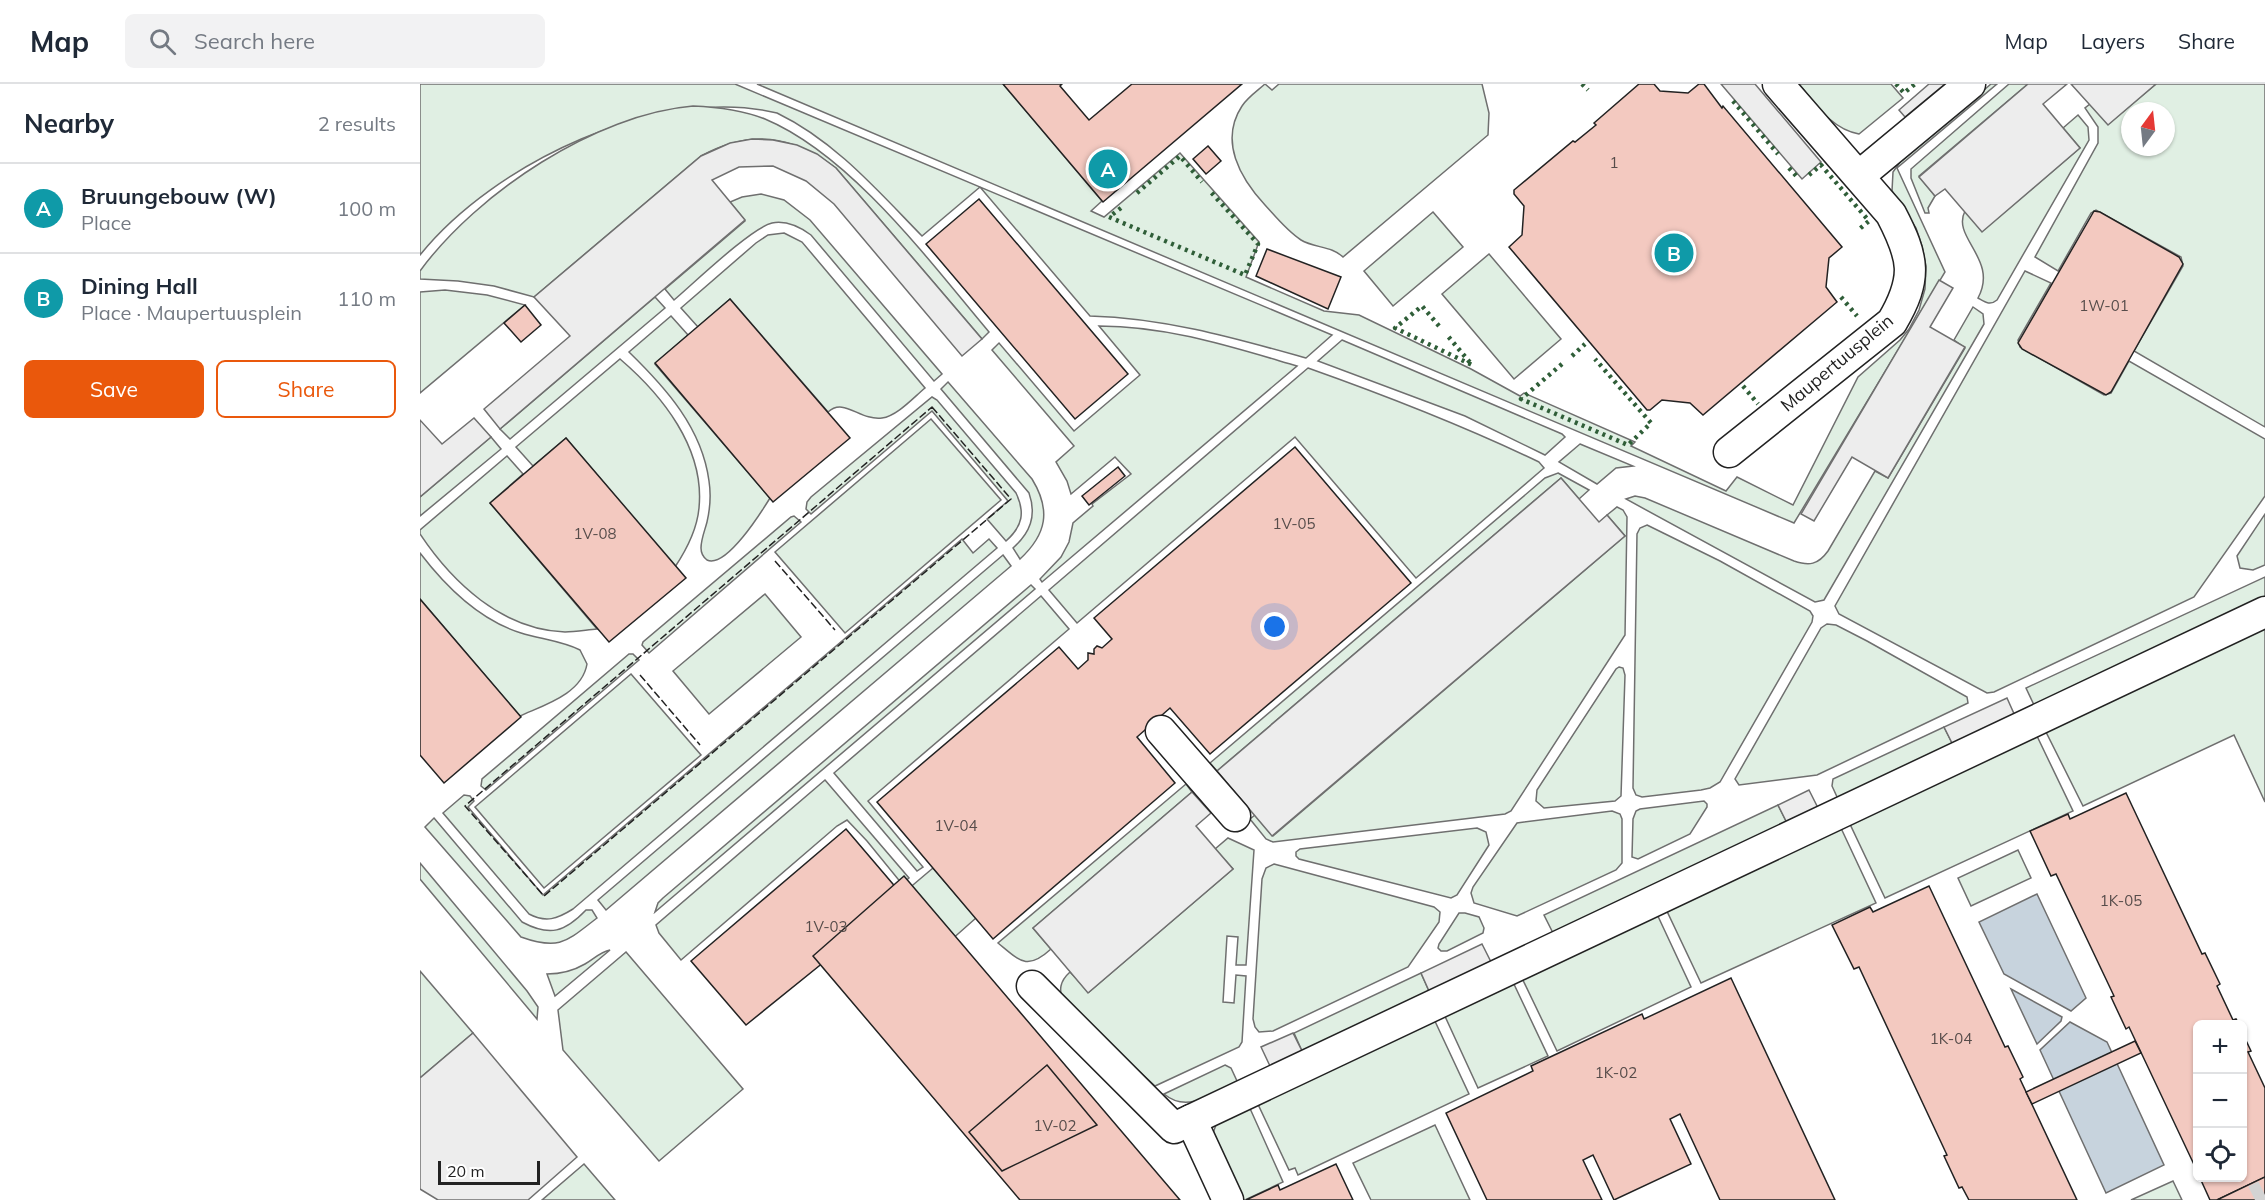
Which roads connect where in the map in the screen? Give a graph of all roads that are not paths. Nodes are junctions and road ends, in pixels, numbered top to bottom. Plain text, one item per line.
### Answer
1 (1778, 84) edge
2 (1970, 84) edge
3 (1859, 176) junction
4 (1729, 452) dead end
5 (2265, 612) edge
6 (1161, 731) dead end
7 (1235, 816) dead end
8 (1032, 986) dead end
9 (1191, 1120) junction
10 (1228, 1200) edge

1 - 3 street, Maupertuusplein
2 - 3 street
3 - 4 street, Maupertuusplein
5 - 9 street
6 - 7 street
8 - 9 street
9 - 10 street

